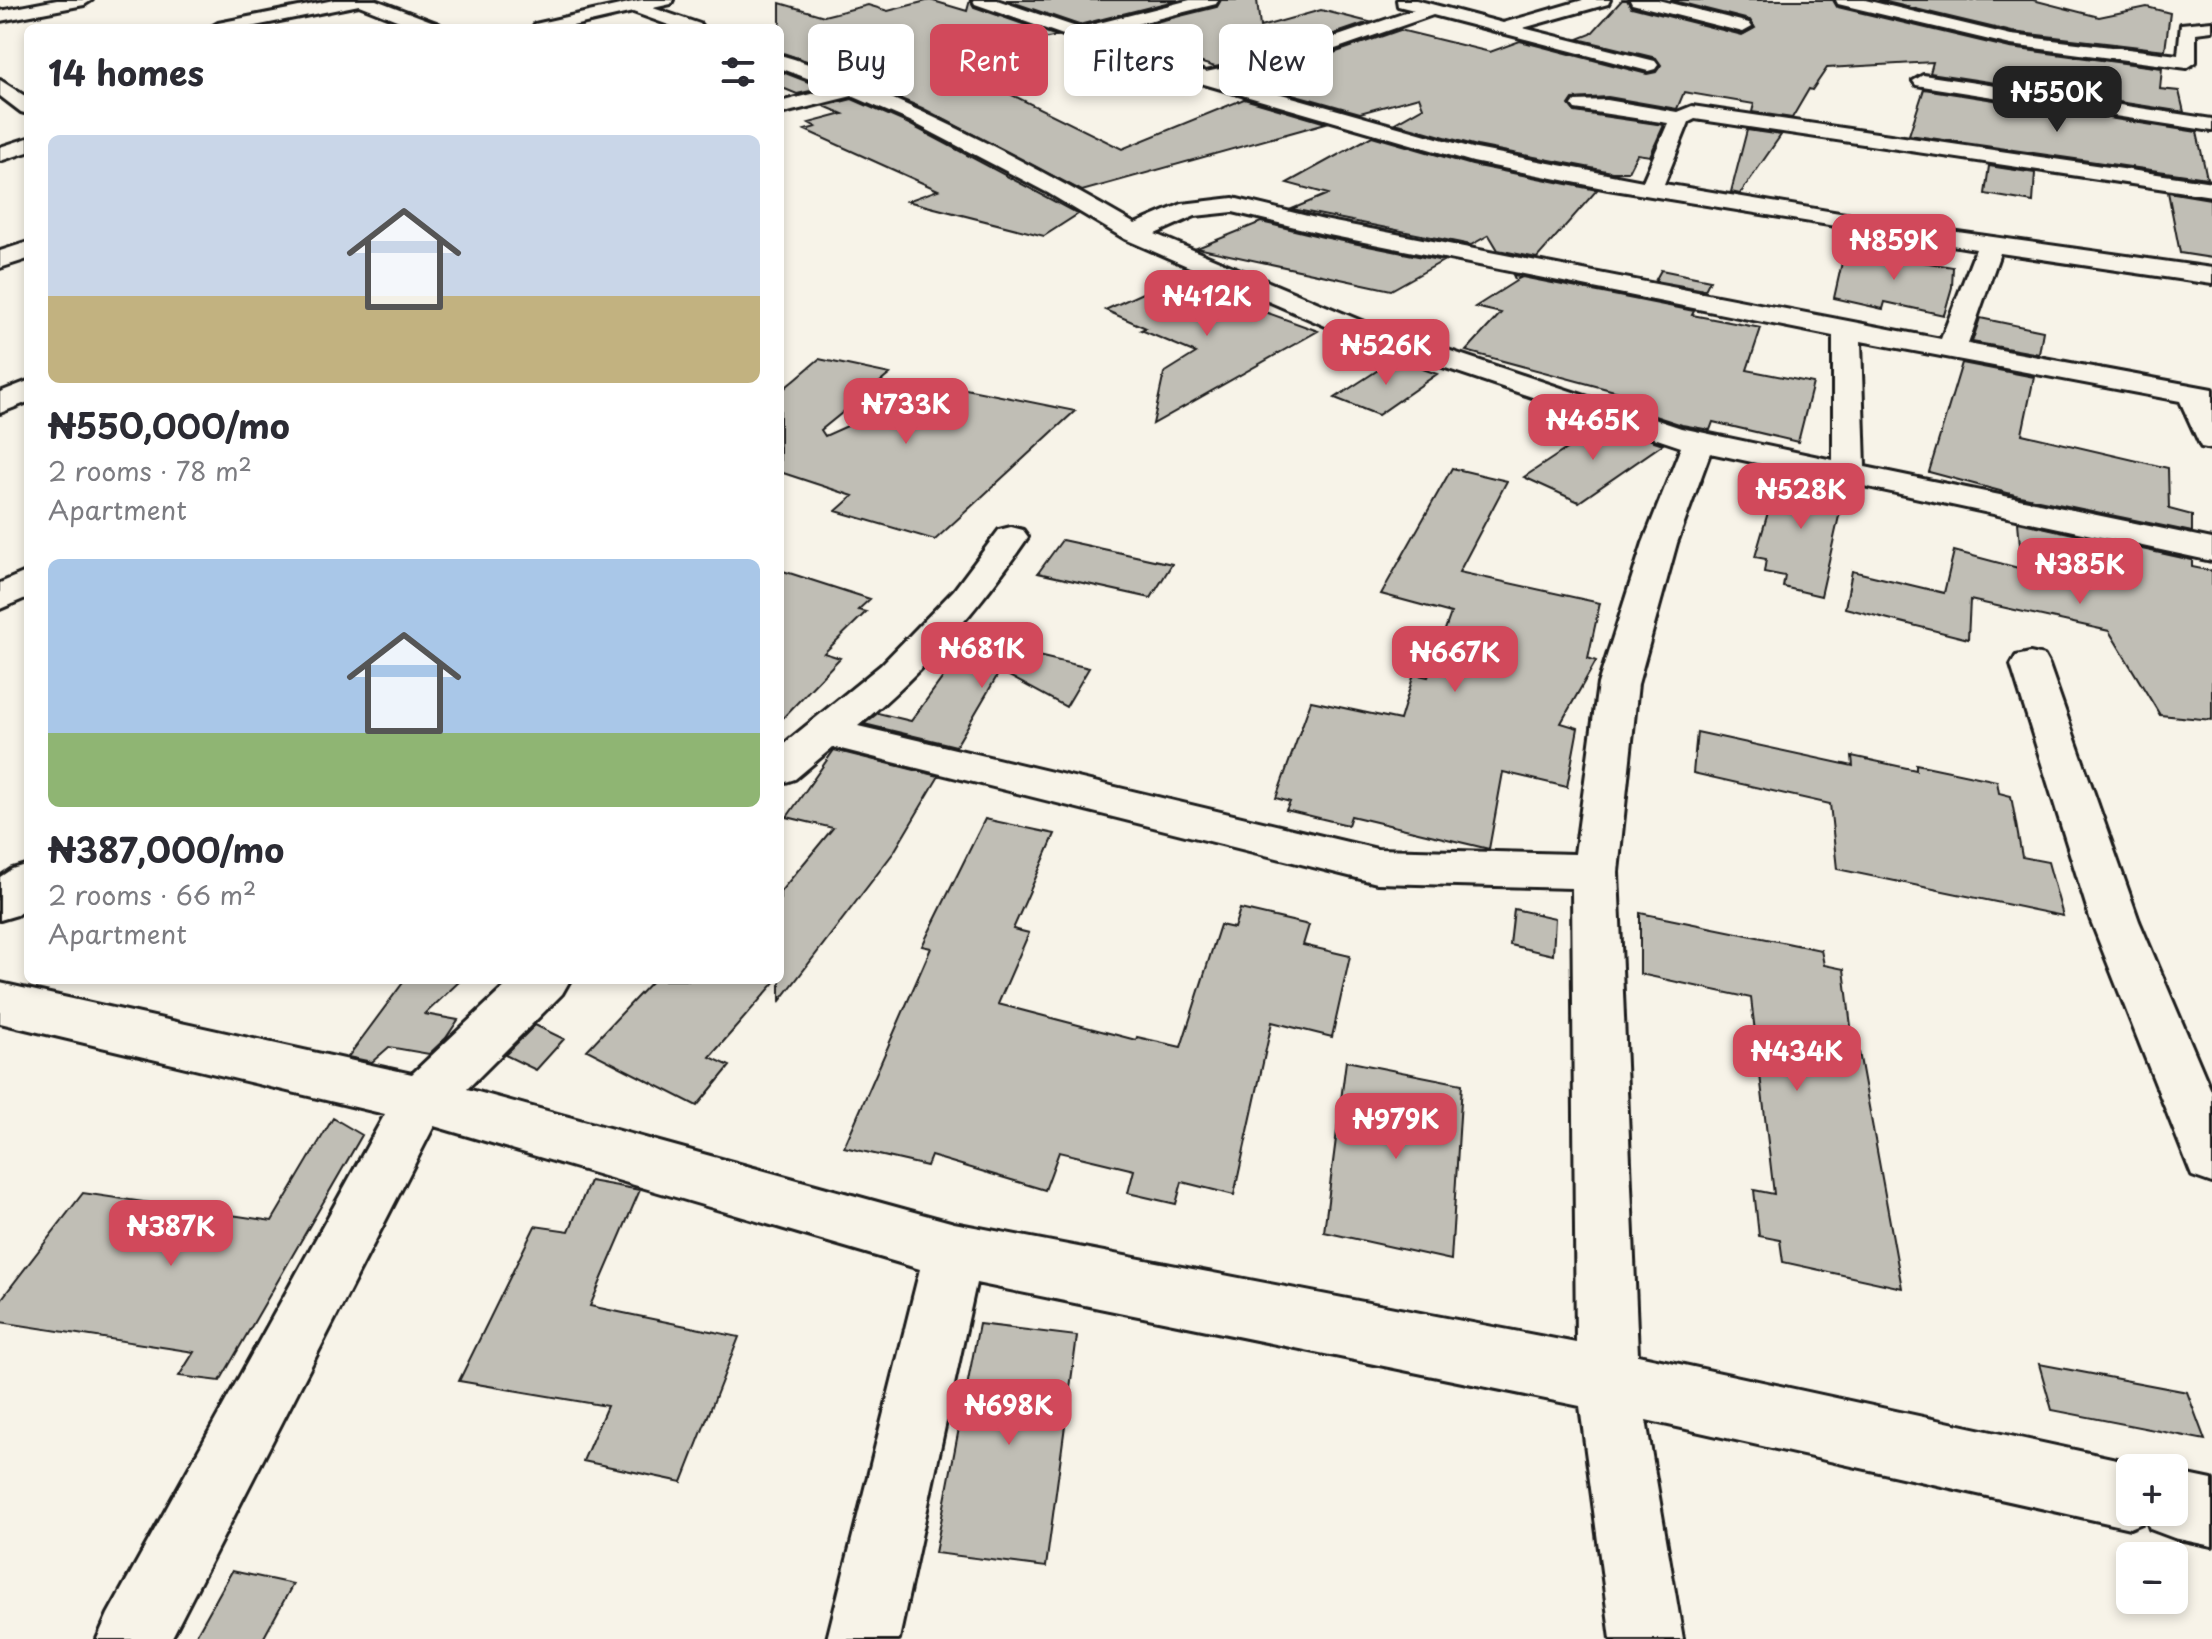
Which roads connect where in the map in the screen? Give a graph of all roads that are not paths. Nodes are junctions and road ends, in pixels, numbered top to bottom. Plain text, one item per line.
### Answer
1 (84, 0) edge
2 (360, 0) edge
3 (665, 0) edge
4 (981, 0) edge
5 (1210, 0) edge
6 (1398, 0) edge
7 (1602, 0) edge
8 (1638, 0) edge
9 (1844, 0) edge
10 (1903, 0) edge
11 (634, 7) junction
12 (1875, 8) junction
13 (1433, 9) junction
14 (0, 16) edge
15 (238, 24) edge
16 (423, 24) edge
17 (559, 24) edge
18 (683, 24) edge
19 (1116, 24) edge
20 (2212, 26) edge
21 (1743, 27) dead end
22 (1503, 28) junction
23 (1064, 29) edge
24 (2187, 62) junction
25 (784, 63) edge
26 (1648, 65) dead end
27 (808, 72) edge
28 (5, 77) edge
29 (1204, 78) joint
30 (1923, 81) dead end
31 (827, 96) edge
32 (868, 96) edge
33 (24, 103) edge
34 (1582, 105) dead end
35 (784, 107) edge
36 (1680, 119) junction
37 (2209, 128) edge
38 (24, 146) edge
39 (0, 154) edge
40 (1651, 189) junction
41 (2212, 189) edge
42 (1134, 234) junction
43 (1991, 244) junction
44 (24, 251) edge
45 (0, 260) edge
46 (2212, 276) edge
47 (1847, 330) junction
48 (1951, 351) junction
49 (24, 392) edge
50 (2202, 397) edge
51 (0, 404) edge
52 (2212, 440) edge
53 (1699, 441) junction
54 (1849, 473) junction
55 (1011, 537) dead end
56 (2212, 550) edge
57 (24, 584) edge
58 (0, 598) edge
59 (2030, 665) dead end
60 (823, 731) junction
61 (784, 765) edge
62 (1595, 872) junction
63 (24, 884) edge
64 (0, 902) edge
65 (541, 984) edge
66 (0, 1003) edge
67 (421, 1099) junction
68 (2212, 1158) edge
69 (954, 1251) junction
70 (1608, 1380) junction
71 (2116, 1492) edge
72 (2188, 1508) edge
73 (2212, 1513) edge
74 (133, 1639) edge
75 (863, 1639) edge
76 (1647, 1639) edge

1 - 14 street
2 - 15 street
2 - 16 street
3 - 11 street
4 - 23 street
5 - 19 street
6 - 13 street
7 - 22 street
8 - 21 street
9 - 12 street
10 - 12 street
11 - 17 street
11 - 18 street
12 - 24 street
13 - 22 street
13 - 29 street
20 - 24 street
22 - 26 street
24 - 37 street
25 - 27 street
28 - 33 street
29 - 40 street
30 - 37 street
31 - 35 street
32 - 42 street
34 - 36 street
36 - 40 street
36 - 41 street
38 - 39 street
40 - 43 street
42 - 47 street
42 - 53 street
43 - 46 street
43 - 48 street
44 - 45 street
47 - 48 street
47 - 54 street
48 - 50 street
49 - 51 street
50 - 52 street
53 - 54 street
53 - 62 street
54 - 56 street
55 - 60 street
57 - 58 street
59 - 68 street
60 - 61 street
60 - 62 street
62 - 70 street
63 - 64 street
65 - 67 street
66 - 67 street
67 - 69 street
67 - 74 street
69 - 70 street
69 - 75 street
70 - 71 street
70 - 76 street
72 - 73 street

